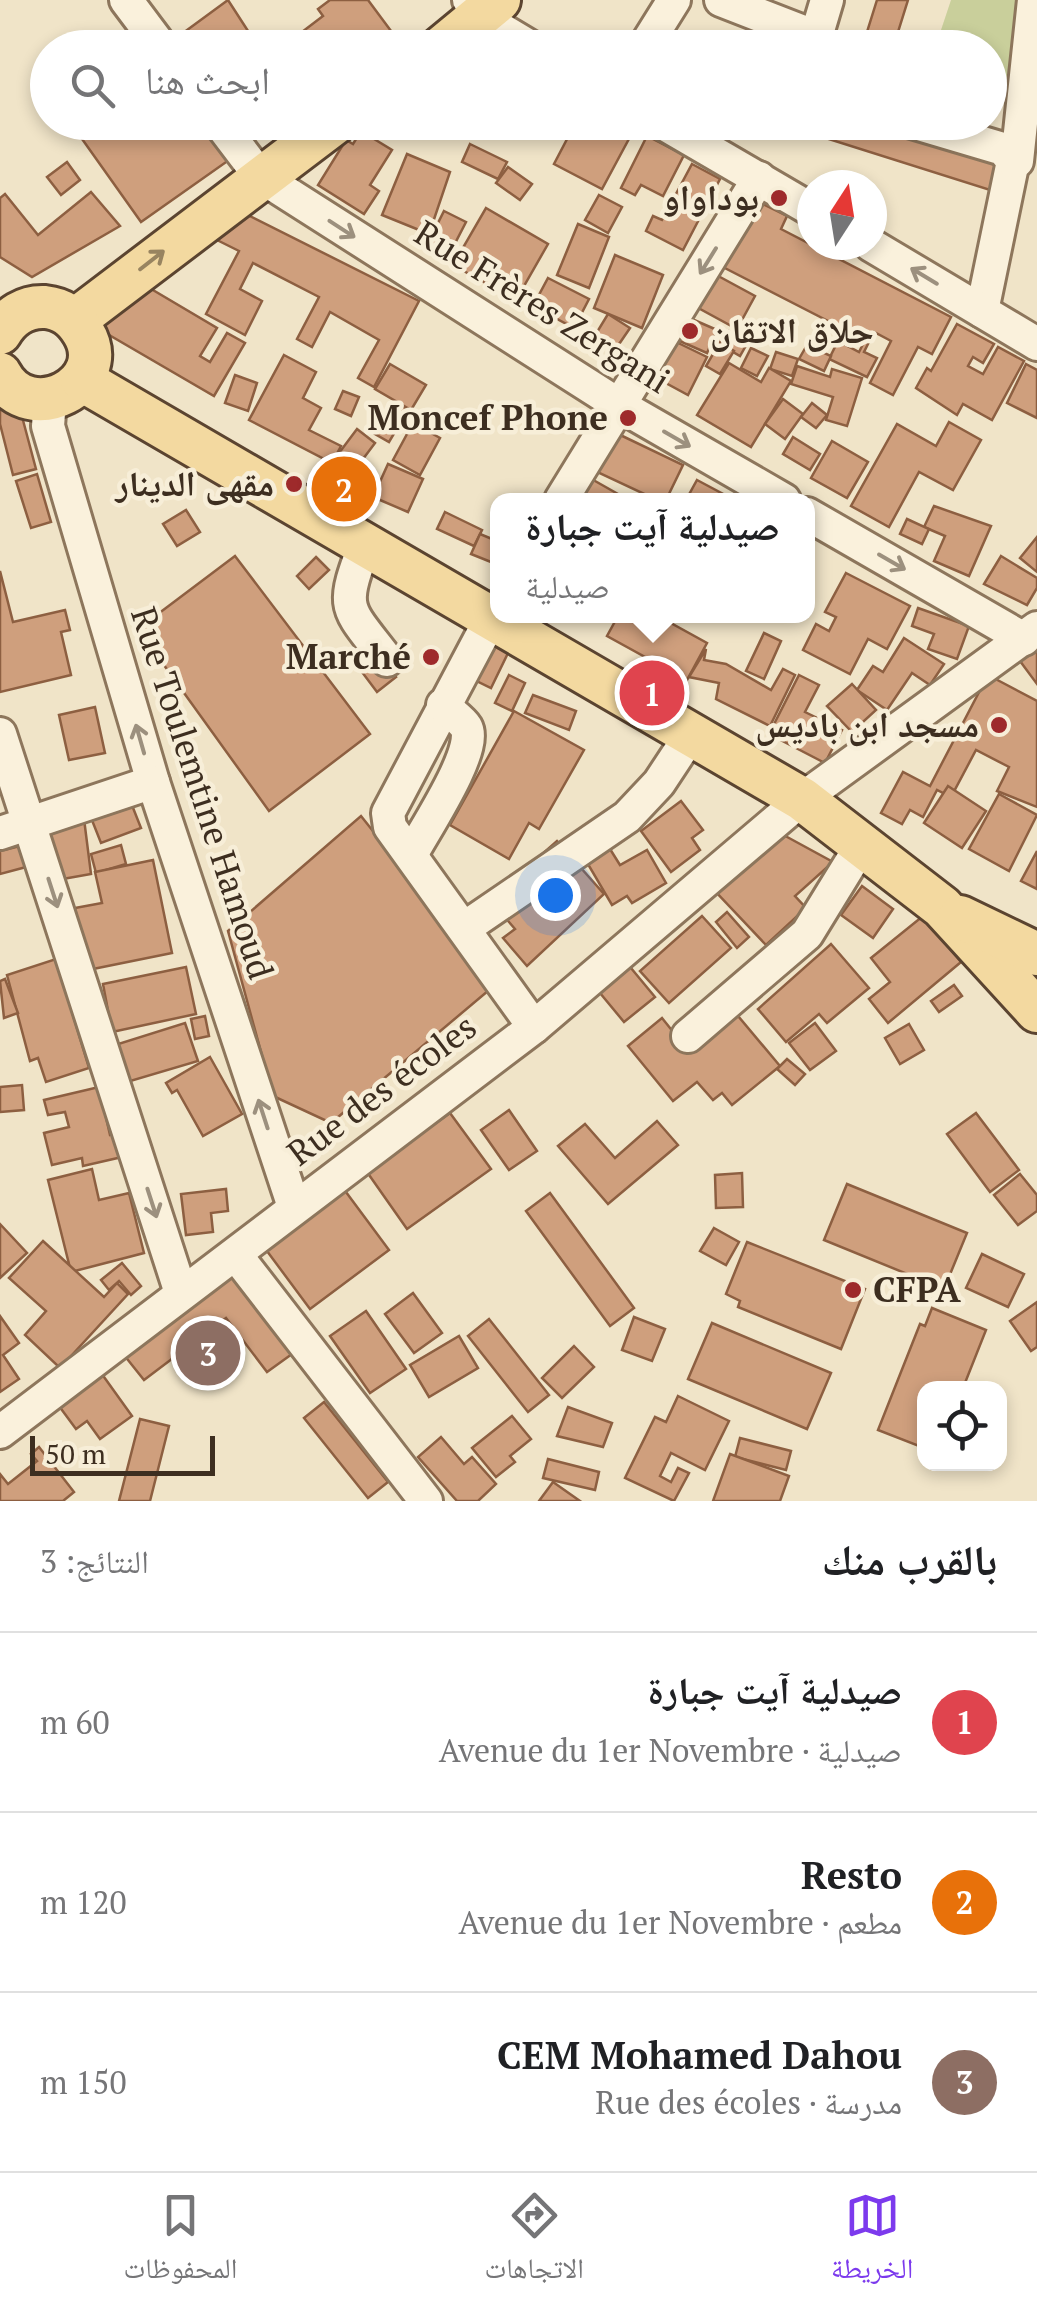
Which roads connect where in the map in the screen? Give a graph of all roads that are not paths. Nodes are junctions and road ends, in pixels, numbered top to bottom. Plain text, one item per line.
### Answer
1 (126, 0) edge
2 (674, 0) edge
3 (720, 0) edge
4 (828, 0) edge
5 (1034, 0) edge
6 (754, 5) edge
7 (483, 6) edge
8 (148, 30) edge
9 (459, 30) edge
10 (511, 30) edge
11 (655, 30) edge
12 (802, 30) edge
13 (818, 30) edge
14 (233, 140) edge
15 (311, 140) edge
16 (692, 140) edge
17 (973, 140) edge
18 (1013, 161) junction
19 (260, 176) junction
20 (759, 178) junction
21 (797, 201) edge
22 (887, 255) edge
23 (982, 311) junction
24 (3, 320) edge
25 (76, 320) junction
26 (1037, 344) edge
27 (2, 381) edge
28 (66, 390) junction
29 (619, 406) junction
30 (565, 493) edge
31 (772, 493) edge
32 (815, 518) edge
33 (366, 544) junction
34 (490, 610) edge
35 (490, 619) edge
36 (511, 623) edge
37 (1030, 633) edge
38 (387, 660) dead end
39 (443, 706) junction
40 (0, 734) edge
41 (690, 736) junction
42 (153, 782) junction
43 (802, 799) junction
44 (15, 827) edge
45 (861, 846) junction
46 (411, 855) junction
47 (942, 908) junction
48 (466, 927) junction
49 (1037, 954) edge
50 (1037, 1011) edge
51 (534, 1027) junction
52 (688, 1036) dead end
53 (294, 1207) junction
54 (236, 1255) junction
55 (182, 1293) junction
56 (0, 1432) edge
57 (426, 1501) edge

1 - 8 street
2 - 11 street
3 - 6 street
4 - 13 street
5 - 18 street
6 - 12 street
7 - 9 main road
7 - 10 street
14 - 19 street
15 - 19 main road
16 - 20 street
17 - 18 street
18 - 23 street
25 -> 19 main road
19 -> 29 street, Rue Frères Zergani
20 - 21 street
20 -> 29 street
23 -> 22 street
23 - 26 street
24 - 25 main road
25 - 28 main road
27 - 28 main road
28 - 33 main road
42 -> 28 street, Rue Toulemtine Hamoud
29 - 30 street
29 -> 31 street, Rue Frères Zergani
32 -> 37 street
33 - 34 main road
33 - 38 street
35 - 39 street
36 - 41 main road
37 - 43 street, Rue des écoles
39 - 46 street
39 - 46 street
40 - 44 street
41 - 43 main road
41 - 48 street
42 - 44 street
53 -> 42 street, Rue Toulemtine Hamoud
43 - 45 main road
43 - 51 street, Rue des écoles
44 -> 55 street
45 - 47 main road
45 - 52 street
46 - 48 street
47 - 49 main road
47 - 50 main road
48 - 51 street
51 - 53 street, Rue des écoles
53 - 54 street, Rue des écoles
54 - 55 street, Rue des écoles
54 - 57 street
55 - 56 street, Rue des écoles

